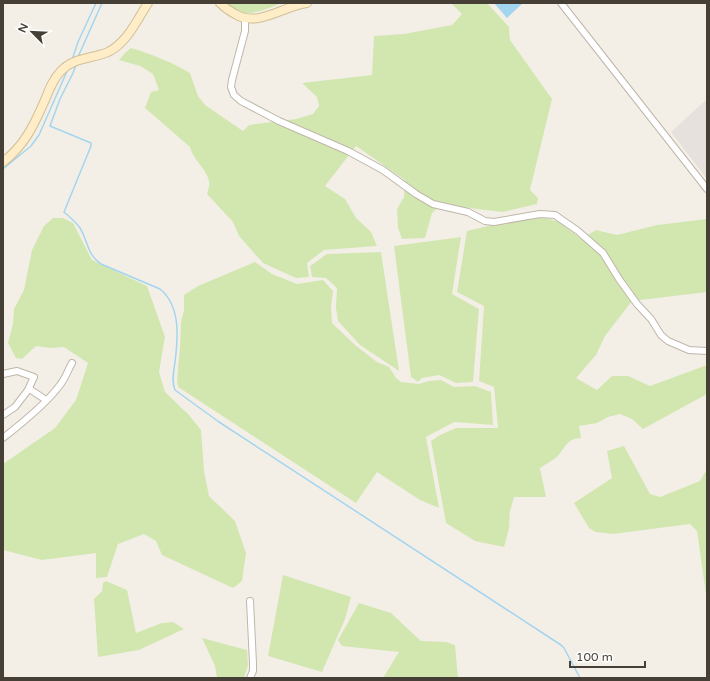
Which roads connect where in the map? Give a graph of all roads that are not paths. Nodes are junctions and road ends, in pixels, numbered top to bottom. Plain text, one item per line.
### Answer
1 (148, 3) edge
2 (220, 3) edge
3 (306, 3) edge
4 (561, 3) edge
5 (246, 18) junction
6 (3, 162) edge
7 (707, 189) edge
8 (707, 351) edge
9 (72, 363) dead end
10 (3, 374) edge
11 (28, 390) junction
12 (46, 400) junction
13 (3, 415) edge
14 (3, 438) edge
15 (250, 601) dead end
16 (250, 678) edge

1 - 6 street
2 - 5 street
3 - 5 street
4 - 7 street
5 - 8 street
9 - 12 street
10 - 11 street
11 - 12 street
11 - 13 street
12 - 14 street
15 - 16 street

